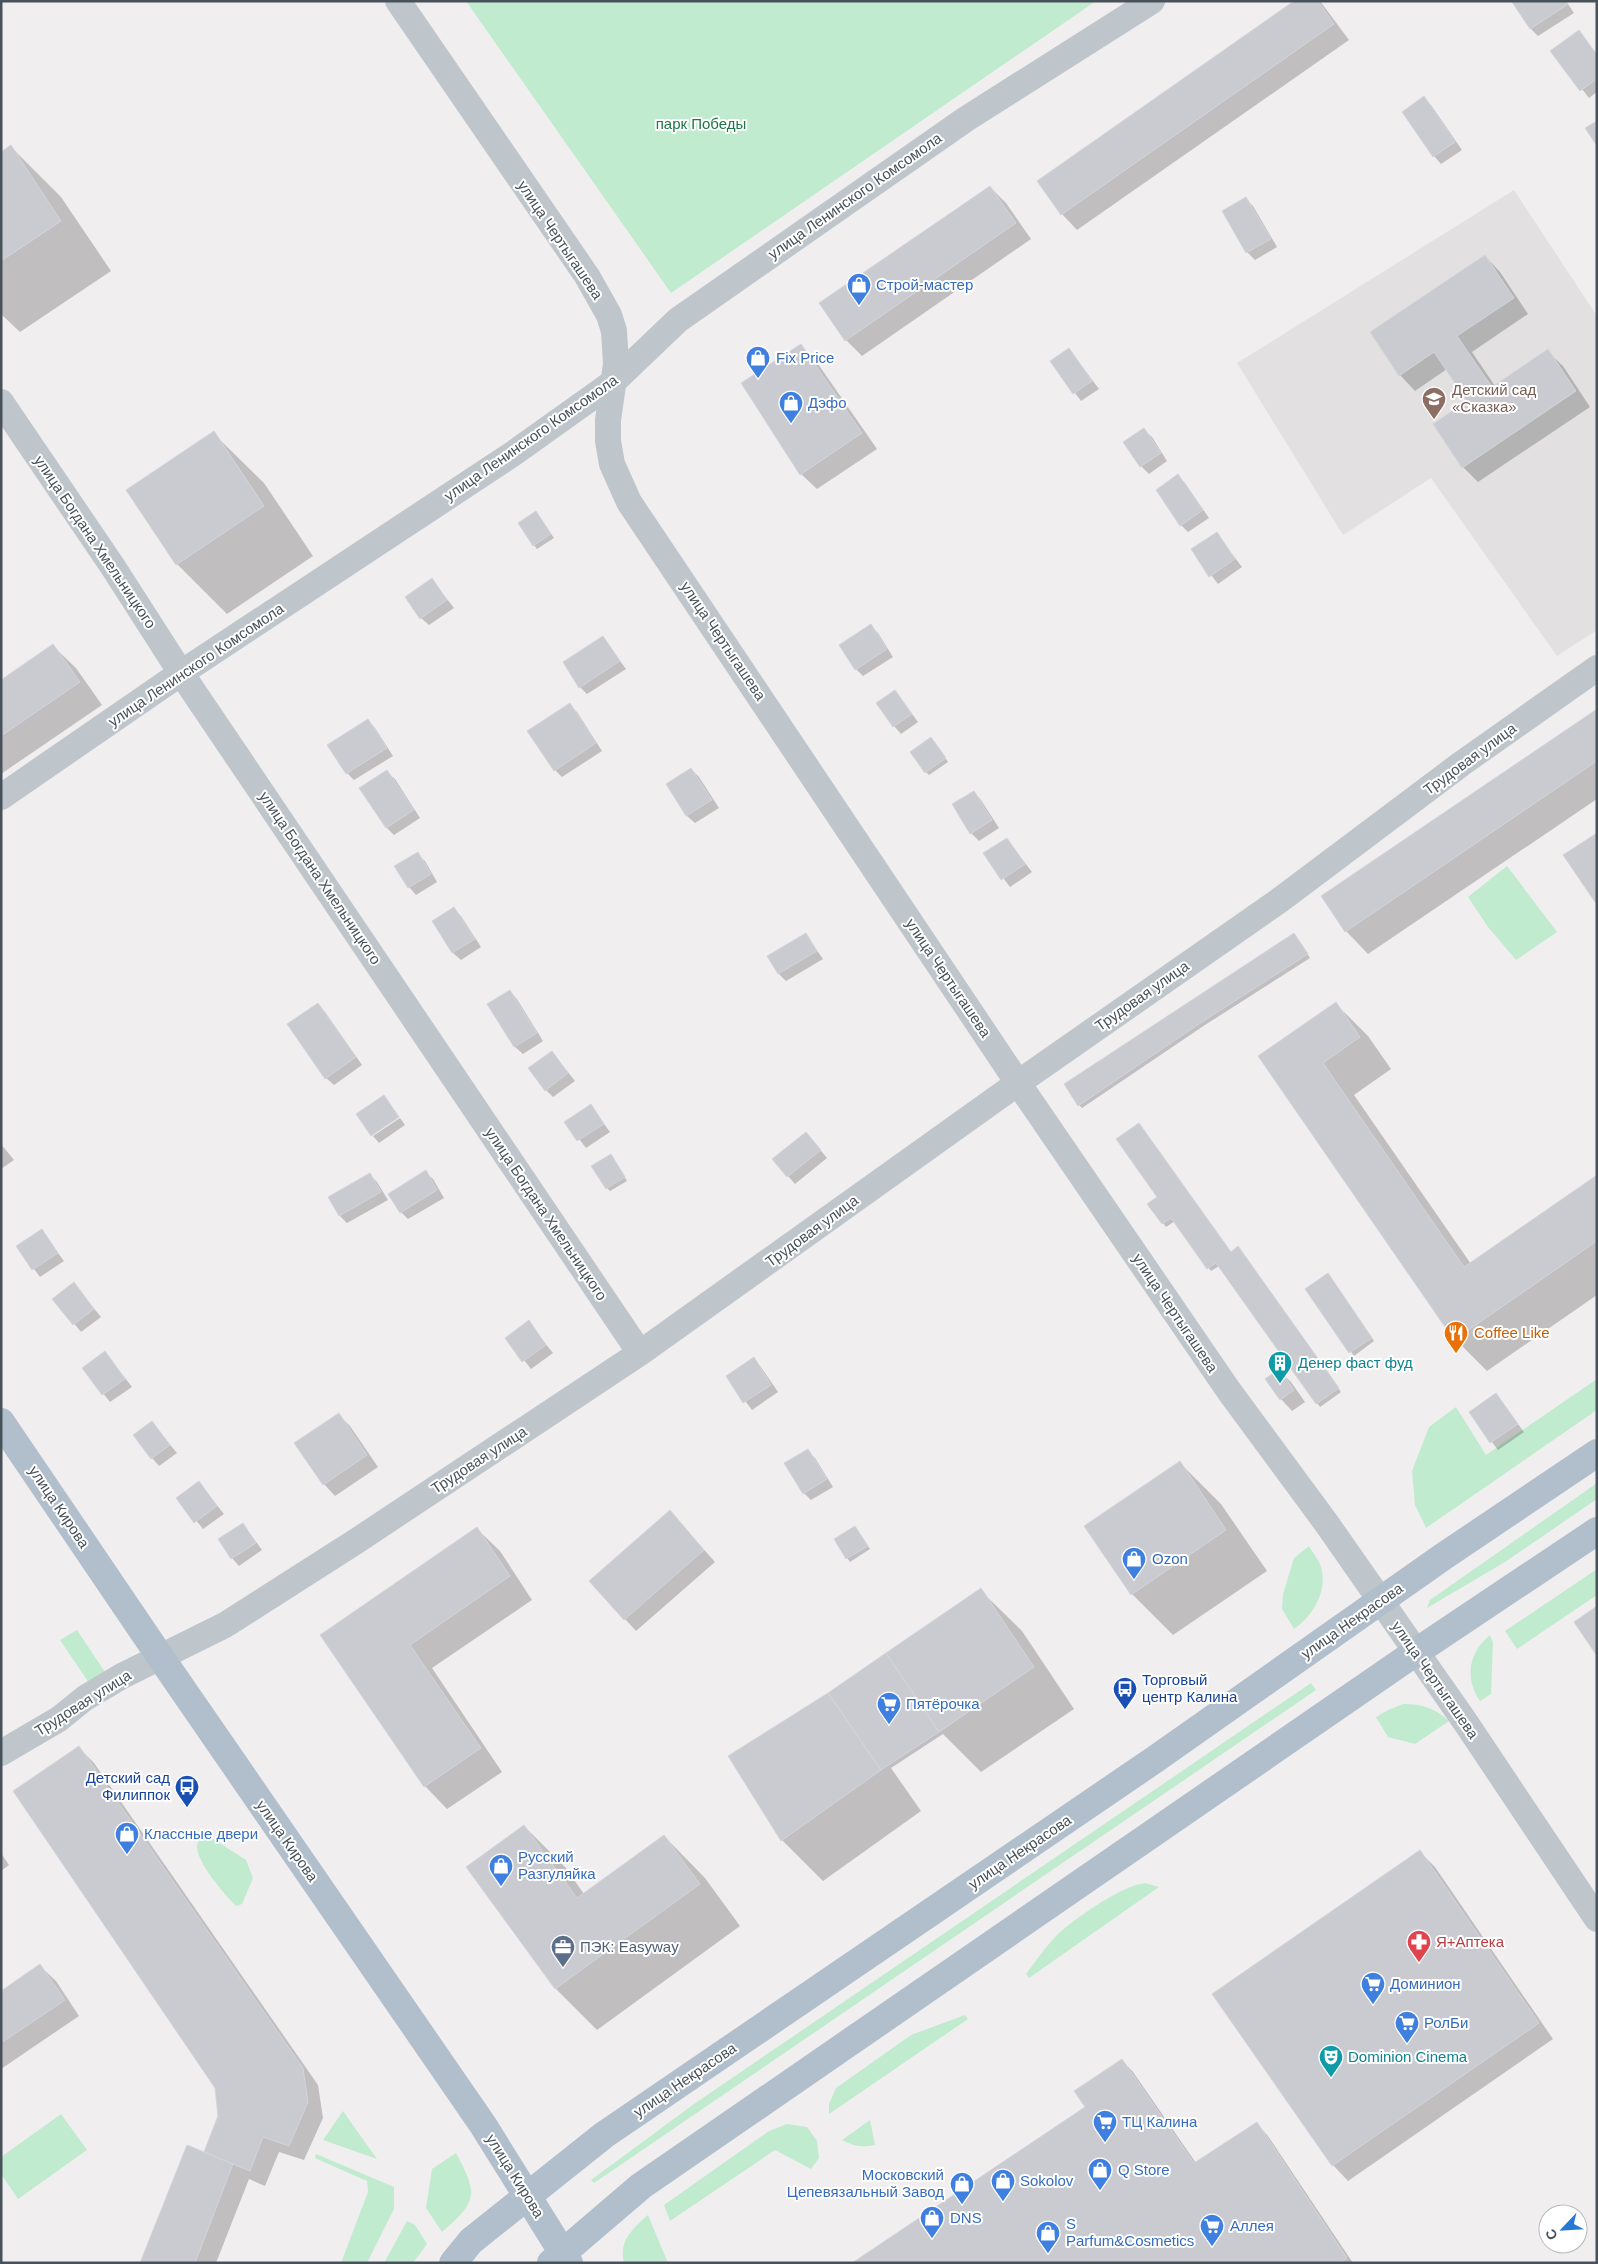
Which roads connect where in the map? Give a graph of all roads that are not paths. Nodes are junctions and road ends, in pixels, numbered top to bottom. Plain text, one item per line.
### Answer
1 (398, 1) edge
2 (1152, 1) edge
3 (612, 383) junction
4 (1, 402) edge
5 (1597, 668) edge
6 (181, 673) junction
7 (1, 797) edge
8 (1018, 1083) junction
9 (640, 1353) junction
10 (1, 1422) edge
11 (1597, 1453) edge
12 (1597, 1531) edge
13 (1381, 1602) junction
14 (1416, 1652) junction
15 (161, 1658) junction
16 (1, 1753) edge
17 (1597, 1919) edge
18 (526, 2195) junction
19 (561, 2259) edge
20 (453, 2263) edge

1 - 3 street, улица Чертыгашева
2 - 3 street, улица Ленинского Комсомола
3 - 6 street, улица Ленинского Комсомола
3 - 8 street, улица Чертыгашева
4 - 6 street, улица Богдана Хмельницкого
5 - 8 street, Трудовая улица
6 - 7 street, улица Ленинского Комсомола
6 - 9 street, улица Богдана Хмельницкого
8 - 9 street, Трудовая улица
8 - 13 street, улица Чертыгашева
9 - 15 street, Трудовая улица
10 - 15 main road, улица Кирова
11 - 13 main road, улица Некрасова
12 - 14 main road
13 - 14 street, улица Чертыгашева
13 - 18 main road, улица Некрасова
14 - 17 street, улица Чертыгашева
14 - 19 main road
15 - 16 street, Трудовая улица
15 - 18 main road, улица Кирова
18 - 19 main road, улица Кирова
18 - 20 main road, улица Некрасова

